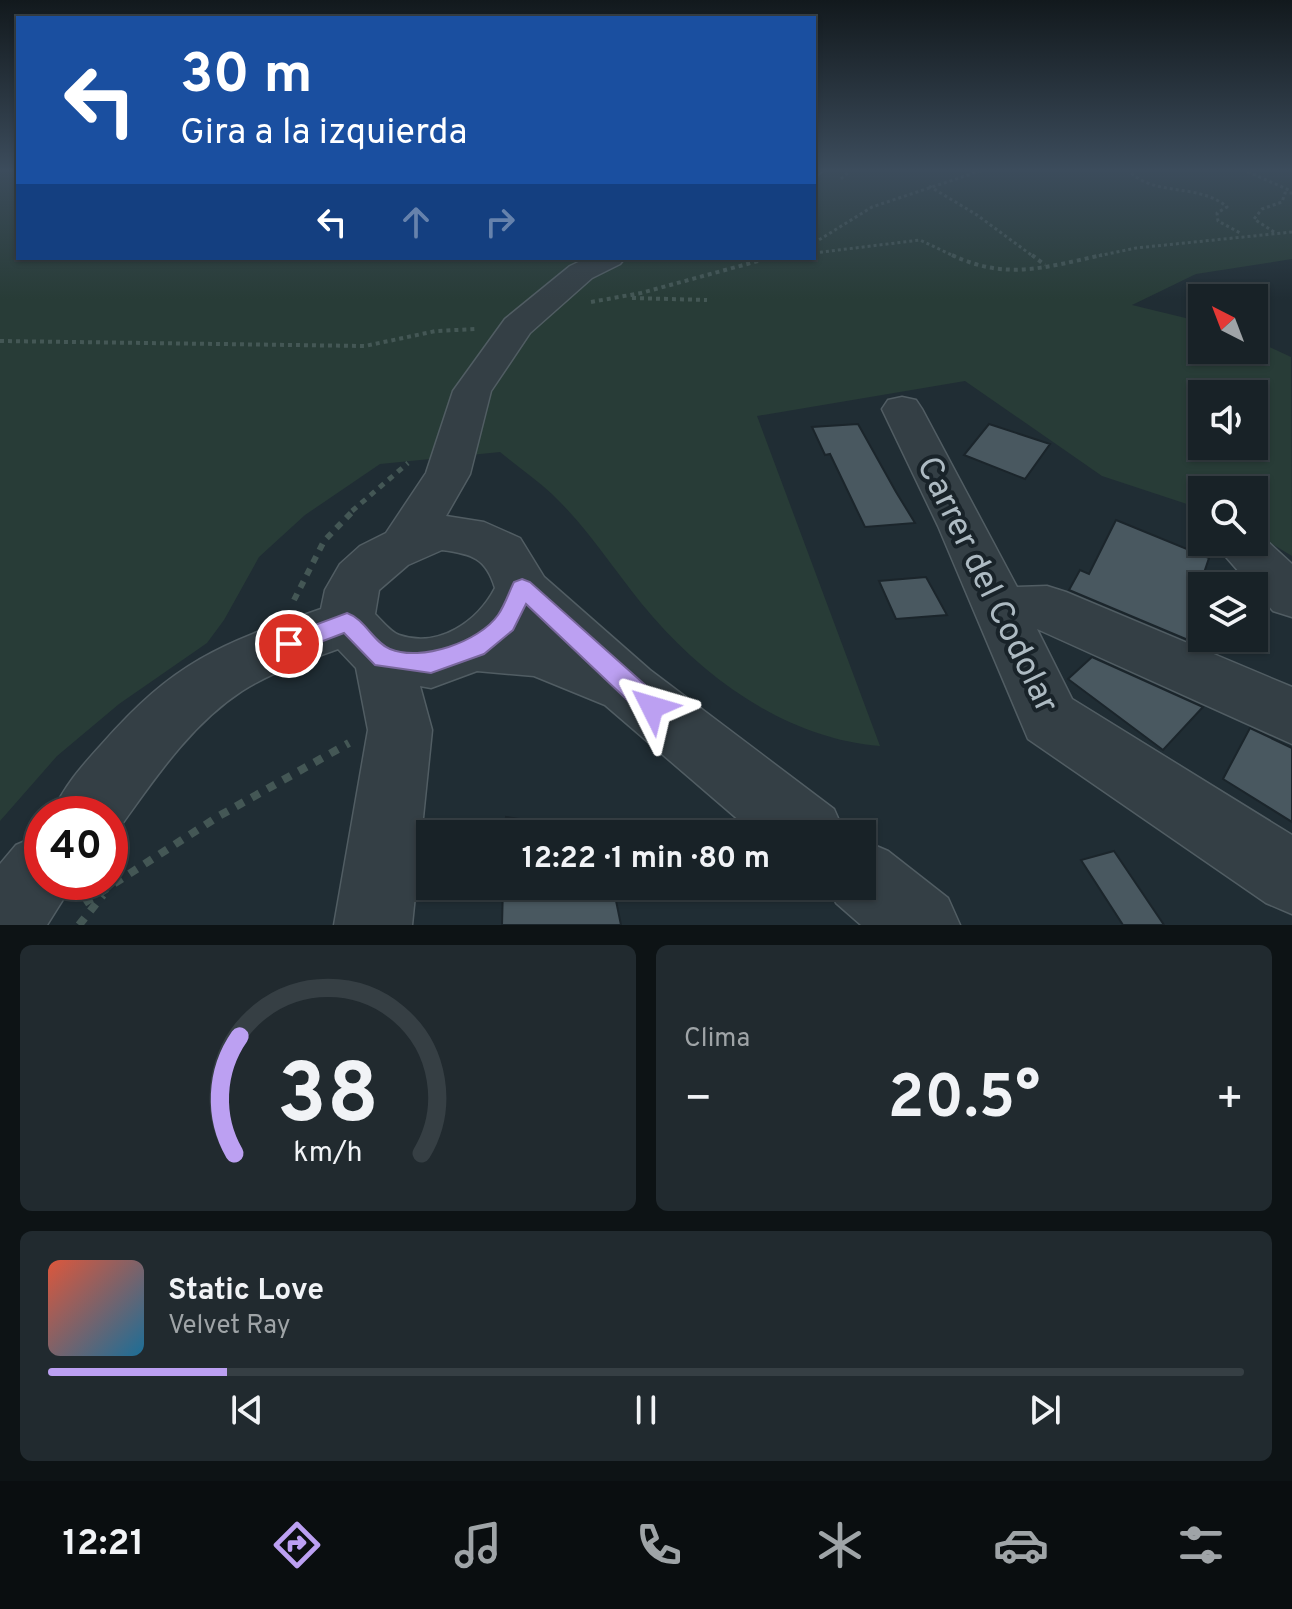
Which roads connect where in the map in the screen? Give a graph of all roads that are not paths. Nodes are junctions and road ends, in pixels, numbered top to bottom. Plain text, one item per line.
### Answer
1 (606, 260) edge
2 (902, 409) dead end
3 (448, 474) junction
4 (482, 537) junction
5 (405, 543) junction
6 (1252, 556) edge
7 (522, 588) junction
8 (1292, 596) edge
9 (1000, 609) junction
10 (365, 640) junction
11 (461, 652) junction
12 (629, 689) junction
13 (1292, 716) edge
14 (400, 730) junction
15 (102, 796) edge
16 (792, 820) edge
17 (1292, 877) edge
18 (876, 888) edge
19 (24, 894) edge
20 (0, 924) edge
21 (373, 925) edge
22 (921, 925) edge

1 - 3 street
2 - 9 street, Carrer del Codolar
3 - 4 street
3 - 5 street
4 - 5 street
4 - 7 street
5 - 10 street
6 - 8 street
7 - 11 street
7 - 12 street
9 - 13 street
9 - 17 street, Carrer del Codolar
10 - 11 street
10 - 14 street
10 - 15 street
11 - 12 street
11 - 14 street
12 - 16 street
14 - 21 street
18 - 22 street
19 - 20 street

